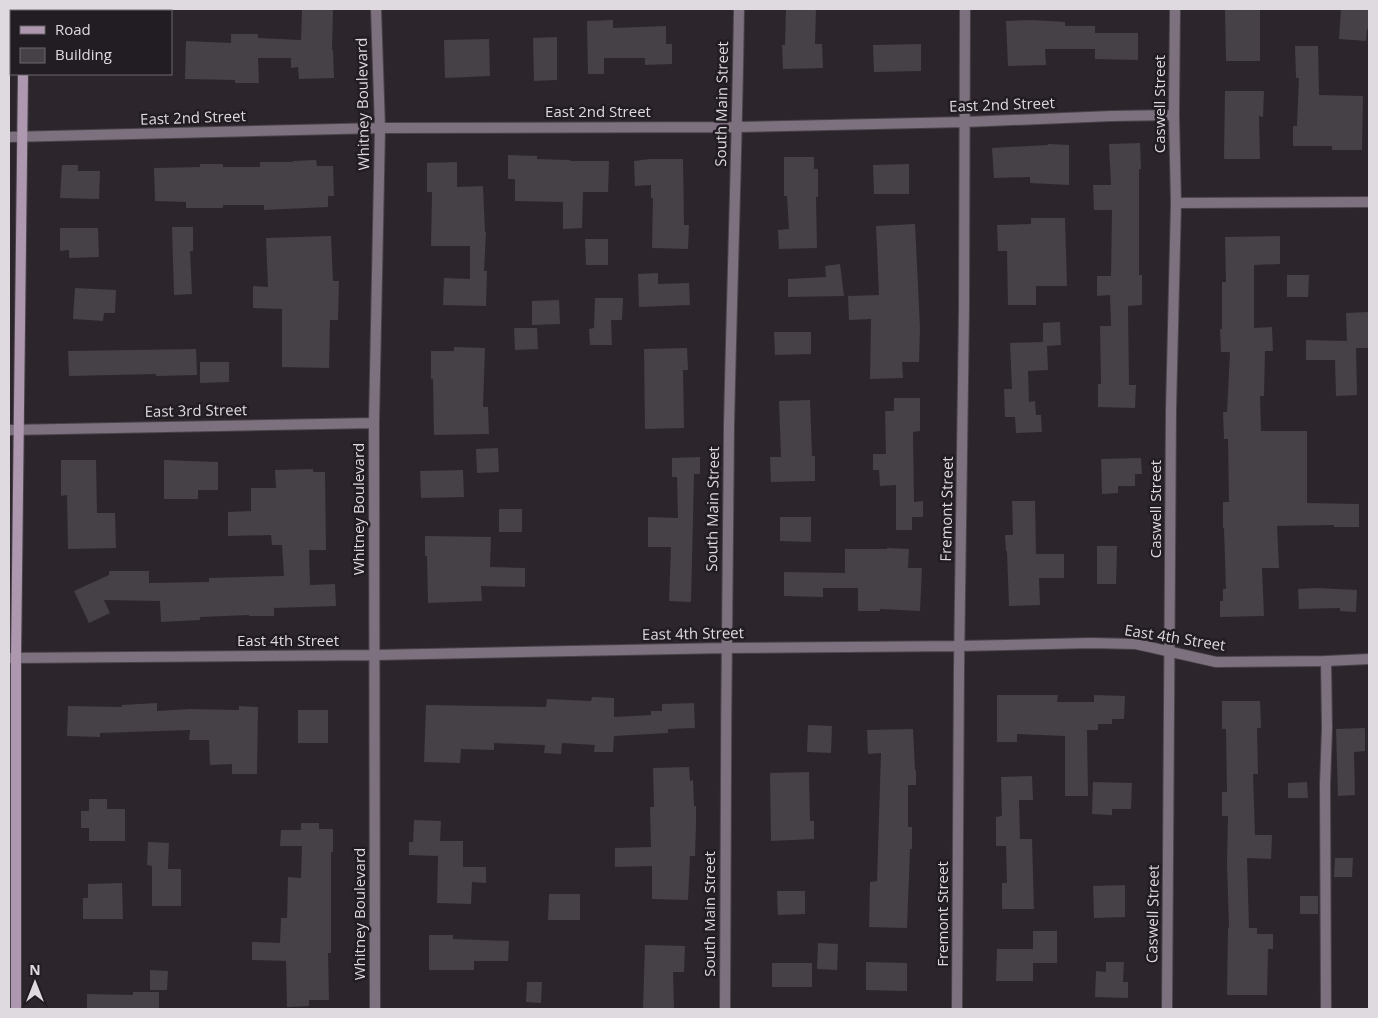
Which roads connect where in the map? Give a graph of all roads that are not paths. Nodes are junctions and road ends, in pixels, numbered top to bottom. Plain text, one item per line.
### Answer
1 (376, 9) edge
2 (739, 9) edge
3 (965, 9) edge
4 (1175, 9) edge
5 (22, 75) edge
6 (1174, 115) junction
7 (964, 122) junction
8 (738, 127) junction
9 (380, 128) junction
10 (9, 137) edge
11 (22, 137) junction
12 (1369, 202) edge
13 (1176, 203) junction
14 (374, 422) junction
15 (14, 430) edge
16 (960, 646) junction
17 (726, 648) junction
18 (1171, 652) junction
19 (375, 655) junction
20 (12, 658) edge
21 (1369, 659) edge
22 (1326, 661) junction
23 (16, 1009) edge
24 (376, 1009) edge
25 (725, 1009) edge
26 (957, 1009) edge
27 (1167, 1009) edge
28 (1326, 1009) edge

1 - 9 street, Whitney Boulevard
2 - 8 street, South Main Street
3 - 7 street, Fremont Street
4 - 6 street, Caswell Street
5 - 11 main road
6 - 7 street, East 2nd Street
6 - 13 street, Caswell Street
7 - 8 street, East 2nd Street
7 - 16 street, Fremont Street
8 - 9 street, East 2nd Street
8 - 17 street, South Main Street
9 - 11 street, East 2nd Street
9 - 14 street, Whitney Boulevard
10 - 11 street, East 2nd Street
11 - 15 main road
12 - 13 street
13 - 18 street, Caswell Street
14 - 15 street, East 3rd Street
14 - 19 street, Whitney Boulevard
15 - 20 main road
16 - 17 street, East 4th Street
16 - 18 street, East 4th Street
16 - 26 street, Fremont Street
17 - 19 street, East 4th Street
17 - 25 street, South Main Street
18 - 22 street, East 4th Street
18 - 27 street, Caswell Street
19 - 20 street, East 4th Street
19 - 24 street, Whitney Boulevard
20 - 23 main road
21 - 22 street, East 4th Street
22 - 28 street

